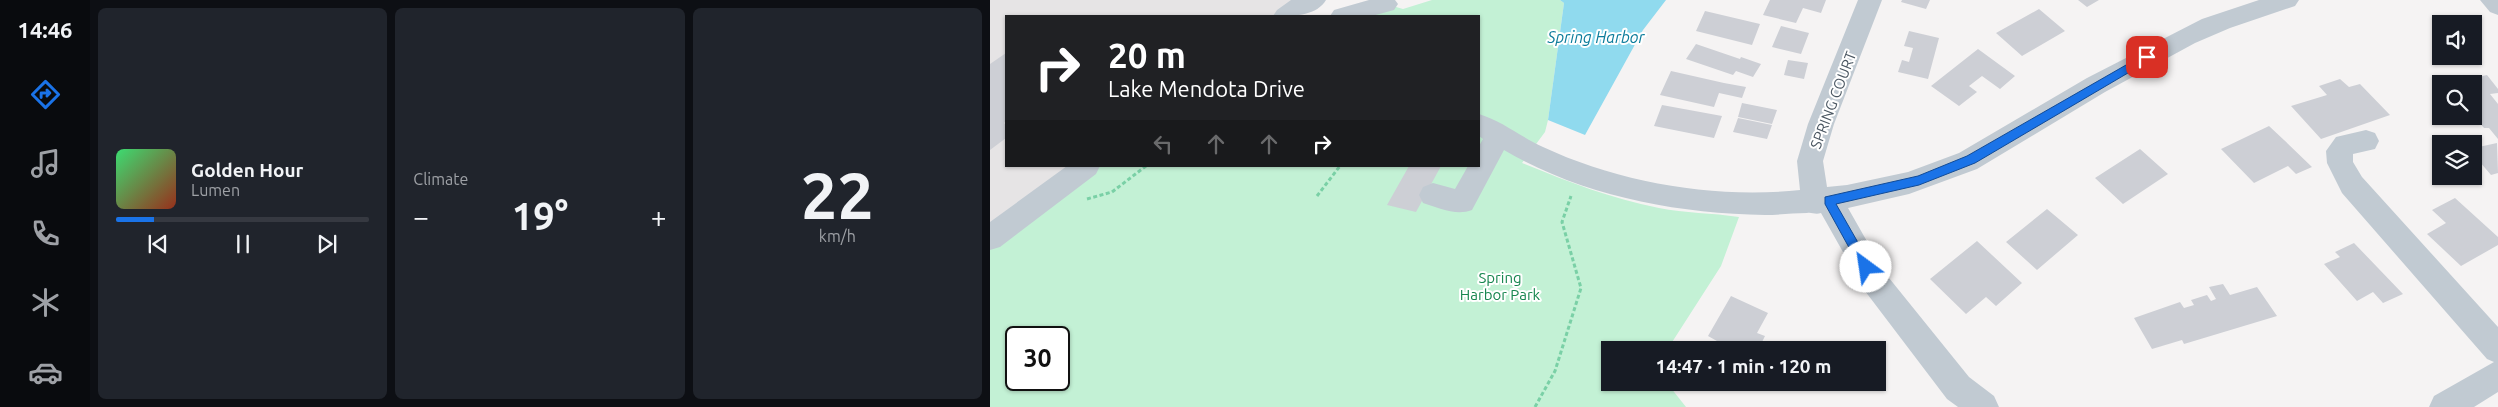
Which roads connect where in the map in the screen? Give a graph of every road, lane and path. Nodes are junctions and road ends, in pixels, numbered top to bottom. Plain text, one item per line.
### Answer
1 (1314, 0) edge
2 (1870, 0) edge
3 (2287, 0) edge
4 (2492, 0) edge
5 (2498, 6) edge
6 (1388, 7) edge
7 (1286, 15) edge
8 (1347, 15) edge
9 (1488, 130) edge
10 (2366, 141) dead end
11 (1480, 152) edge
12 (1086, 167) edge
13 (1145, 167) edge
14 (1339, 167) edge
15 (1475, 167) edge
16 (1580, 173) junction
17 (1433, 195) dead end
18 (1316, 196) dead end
19 (1081, 197) dead end
20 (1822, 202) junction
21 (990, 238) edge
22 (2498, 349) edge
23 (2498, 375) edge
24 (1535, 407) edge
25 (1982, 407) edge
26 (2445, 407) edge

1 - 7 street
2 - 20 street, SPRING COURT
3 - 20 street
4 - 5 street
6 - 8 street
9 - 11 street
9 - 16 street
10 - 22 street
12 - 21 street
13 - 19 path
14 - 18 path
15 - 17 street
16 - 20 street
16 - 24 path
20 - 25 street, SPRING COURT
23 - 26 street

